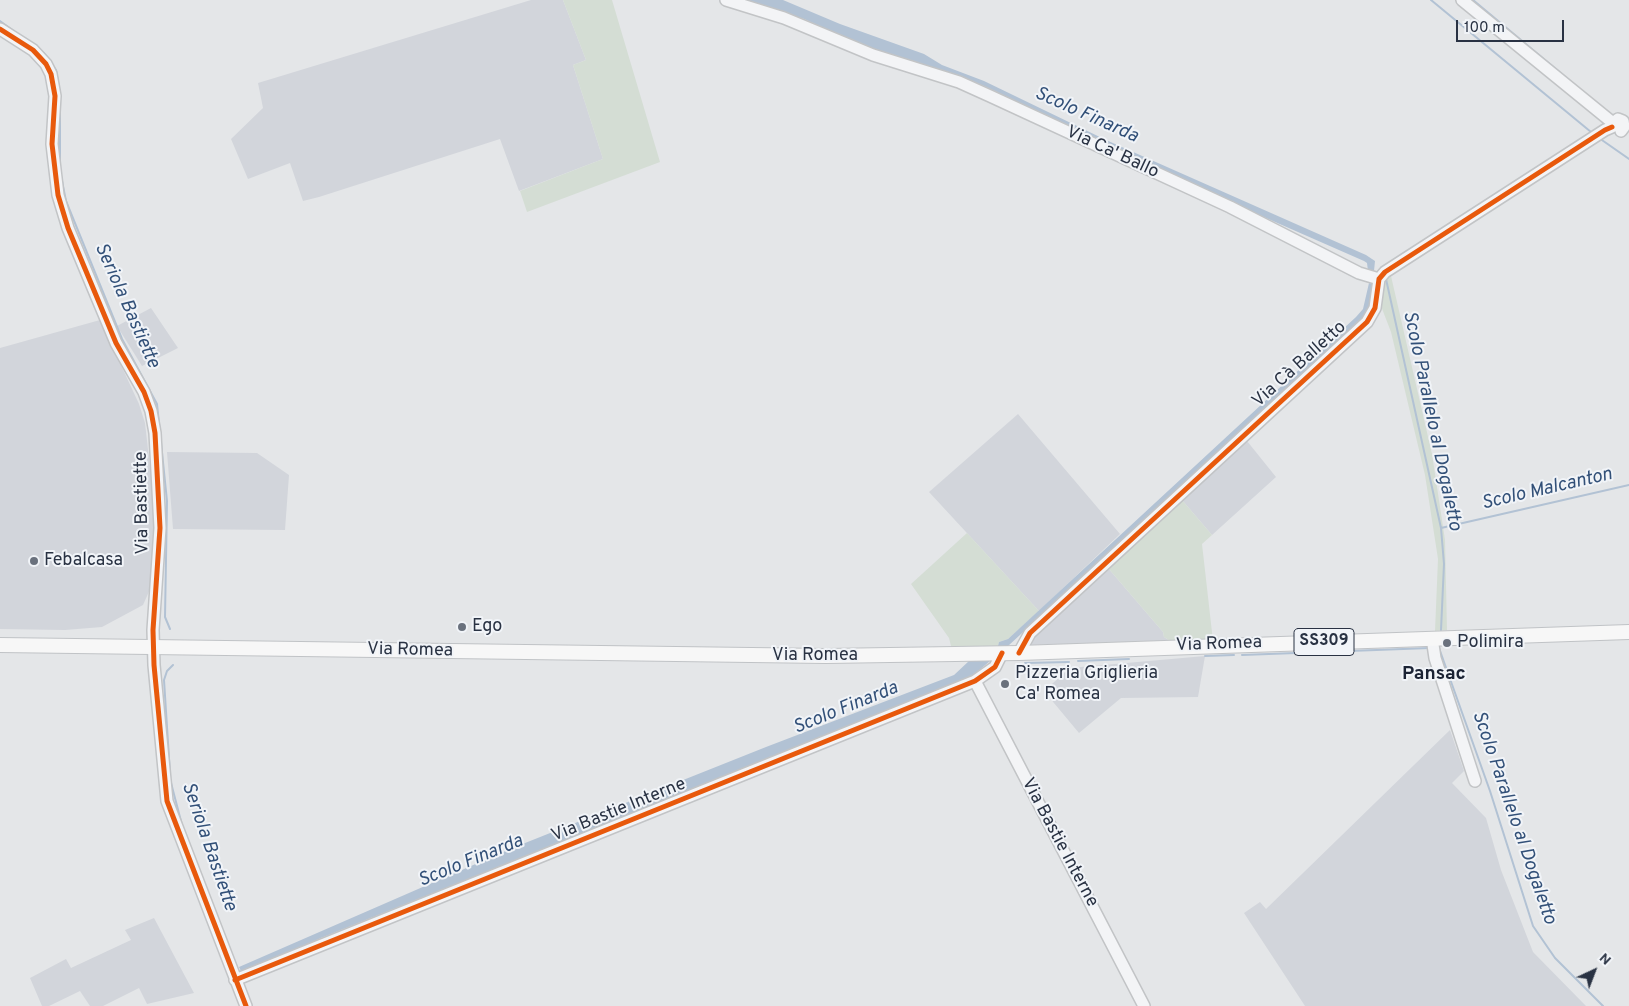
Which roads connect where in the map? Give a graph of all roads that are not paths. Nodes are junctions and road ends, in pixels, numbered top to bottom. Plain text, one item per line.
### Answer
1 (726, 0) edge
2 (1462, 0) edge
3 (0, 29) edge
4 (1621, 127) edge
5 (1379, 279) junction
6 (1629, 632) edge
7 (1432, 638) junction
8 (0, 645) edge
9 (154, 647) junction
10 (1002, 653) junction
11 (1019, 653) junction
12 (975, 681) junction
13 (1475, 781) dead end
14 (239, 978) junction
15 (246, 1006) edge
16 (1144, 1006) edge

1 - 5 street, Via Ca' Ballo
2 - 4 street
3 - 9 street, Via Bastiette
4 - 5 street
5 - 11 street, Via Cà Balletto
6 - 7 main road, Via Romea / SS309
7 - 11 main road, Via Romea / SS309
7 - 13 street
8 - 9 main road, Via Romea / SS309
9 - 10 main road, Via Romea / SS309
9 - 14 street, Via Bastiette
10 - 11 main road, Via Romea / SS309
10 - 12 street, Via Bastie Interne
12 - 14 street, Via Bastie Interne
12 - 16 street, Via Bastie Interne
14 - 15 street, Via Bastiette

